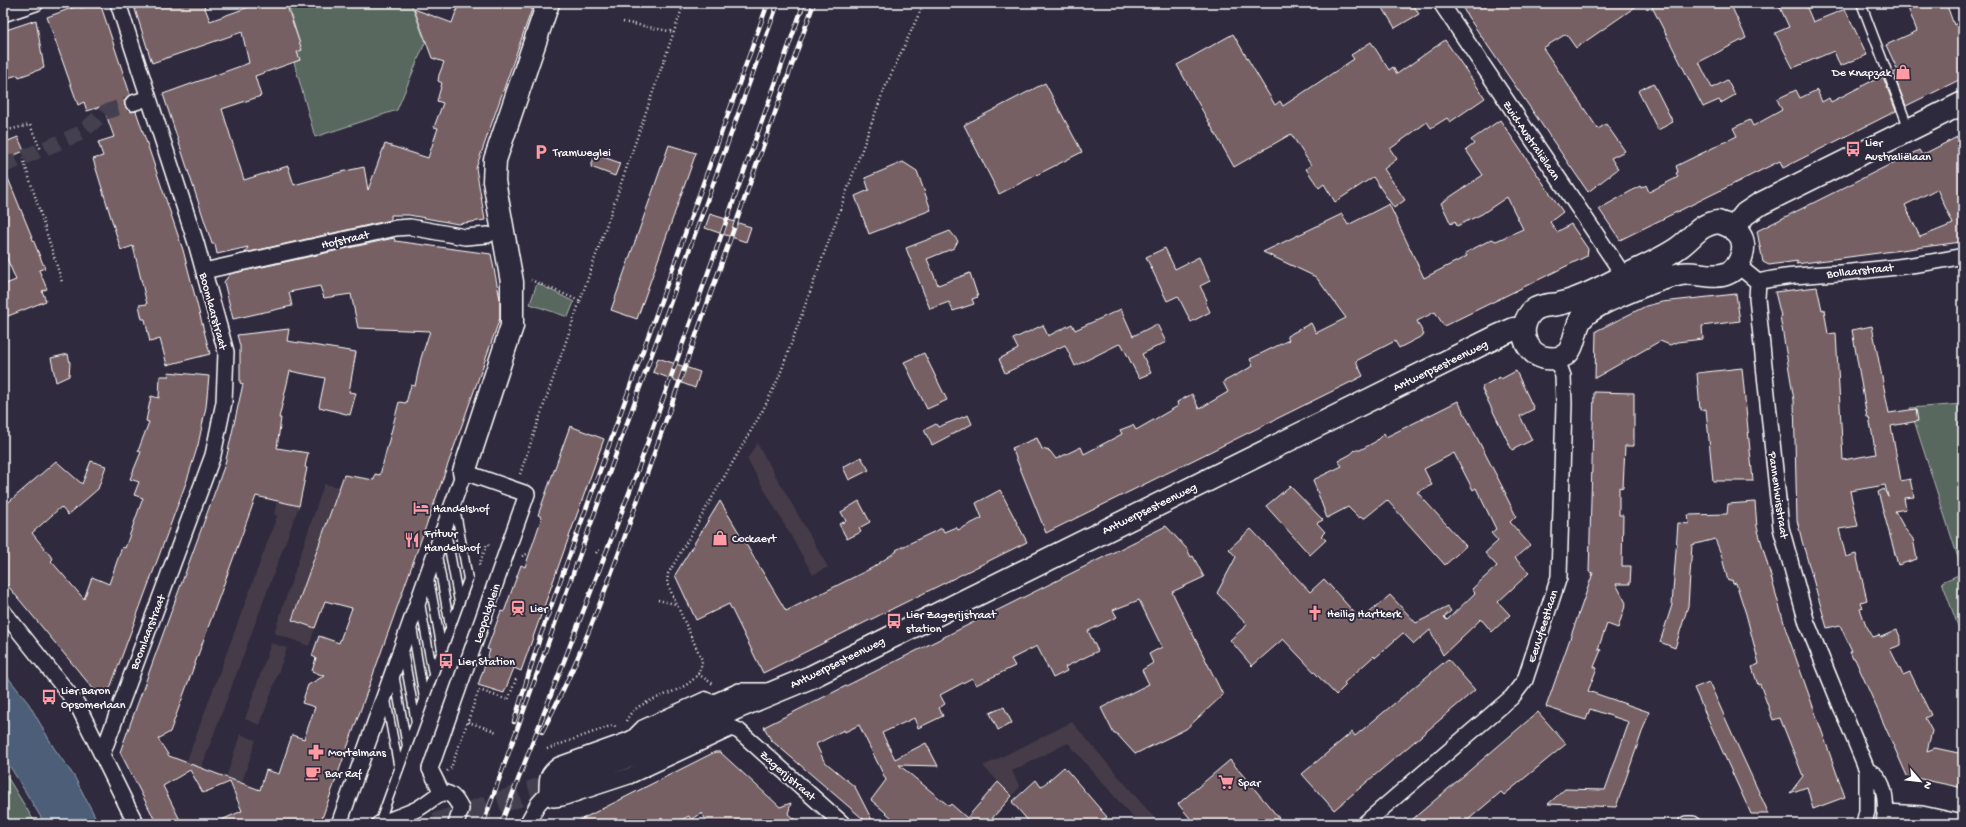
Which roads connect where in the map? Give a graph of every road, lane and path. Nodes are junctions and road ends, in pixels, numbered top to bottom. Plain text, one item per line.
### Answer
1 (36, 3) edge
2 (118, 3) edge
3 (548, 3) edge
4 (684, 3) edge
5 (924, 3) edge
6 (1441, 3) edge
7 (1861, 3) edge
8 (3, 14) edge
9 (623, 22) dead end
10 (674, 32) junction
11 (148, 98) junction
12 (133, 103) tunnel mouth
13 (1963, 104) edge
14 (1909, 130) junction
15 (3, 131) edge
16 (41, 150) dead end
17 (23, 158) dead end
18 (1733, 229) junction
19 (488, 235) dead end
20 (1963, 256) edge
21 (1737, 266) junction
22 (204, 271) junction
23 (1624, 276) junction
24 (62, 282) dead end
25 (512, 282) junction
26 (1758, 282) junction
27 (580, 301) junction
28 (1523, 329) junction
29 (1556, 357) junction
30 (464, 472) junction
31 (521, 492) junction
32 (454, 502) junction
33 (445, 526) junction
34 (436, 550) junction
35 (602, 551) dead end
36 (596, 553) dead end
37 (428, 574) junction
38 (419, 598) junction
39 (658, 600) dead end
40 (459, 603) junction
41 (675, 604) junction
42 (3, 611) edge
43 (411, 622) junction
44 (450, 627) junction
45 (402, 646) junction
46 (442, 651) junction
47 (393, 670) junction
48 (433, 675) junction
49 (516, 677) dead end
50 (474, 688) dead end
51 (480, 690) junction
52 (776, 691) junction
53 (385, 694) junction
54 (425, 699) junction
55 (468, 722) junction
56 (416, 723) junction
57 (497, 732) dead end
58 (624, 733) junction
59 (407, 746) junction
60 (547, 749) dead end
61 (102, 755) junction
62 (399, 770) junction
63 (1867, 770) junction
64 (439, 787) junction
65 (548, 793) junction
66 (1885, 818) edge
67 (1963, 823) edge
68 (136, 824) edge
69 (339, 824) edge
70 (379, 824) edge
71 (456, 824) edge
72 (527, 824) edge
73 (843, 824) edge
74 (1364, 824) edge
75 (1686, 824) edge
76 (1693, 824) edge
77 (1864, 824) edge

1 - 8 street
2 - 11 street, Boomlaarstraat
3 - 25 street
4 - 10 path
5 - 41 path
6 - 23 street, Zuid-Australiëlaan
7 - 14 lane
9 - 10 path
10 - 27 path
11 - 12 street
11 - 22 street, Boomlaarstraat
13 - 14 street
14 - 18 street
15 - 16 path
17 - 24 path
18 - 21 street
18 - 23 street
19 - 22 street, Hofstraat
20 - 26 street, Bollaarstraat
21 - 26 street
21 - 29 street
22 - 61 street, Boomlaarstraat
23 - 28 street
25 - 27 path
25 - 30 street
26 - 63 street, Pannenhuisstraat
27 - 31 path
28 - 29 street
28 - 52 street, Antwerpsesteenweg
29 - 74 street, Eeuwfeestlaan
30 - 31 street
30 - 32 street
31 - 64 street, Leopoldplein
32 - 33 street
32 - 40 lane
33 - 34 street
33 - 40 lane
34 - 37 street
34 - 44 lane
35 - 36 path
37 - 38 street
37 - 46 lane
38 - 43 street
38 - 48 lane
39 - 41 path
40 - 44 lane
41 - 58 path
42 - 61 street
43 - 45 street
43 - 54 lane
44 - 46 lane
45 - 47 street
45 - 56 lane
46 - 48 lane
47 - 53 street
47 - 59 lane
48 - 54 lane
49 - 51 path
50 - 51 path
51 - 55 path
52 - 58 street, Antwerpsesteenweg
52 - 65 street, Antwerpsesteenweg
53 - 62 lane
53 - 69 street
54 - 56 lane
55 - 57 path
55 - 64 path
56 - 59 lane
58 - 60 path
58 - 65 street, Antwerpsesteenweg
59 - 62 lane
61 - 68 street
62 - 70 lane
63 - 66 street, Pannenhuisstraat
63 - 77 street, Pannenhuisstraat
64 - 70 street
64 - 71 street
65 - 72 street
65 - 73 street, Zagerijstraat
66 - 67 street
75 - 76 street

